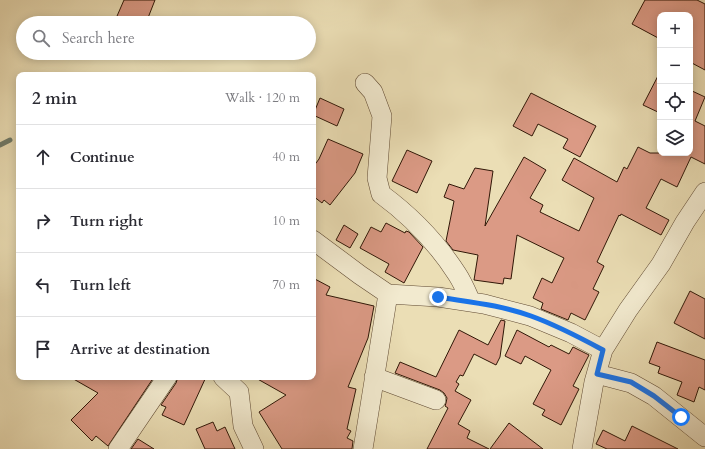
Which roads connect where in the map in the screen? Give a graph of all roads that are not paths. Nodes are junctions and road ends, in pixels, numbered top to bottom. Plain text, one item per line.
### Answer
1 (365, 83) dead end
2 (705, 192) edge
3 (316, 242) edge
4 (388, 294) junction
5 (471, 302) junction
6 (603, 350) junction
7 (597, 374) junction
8 (374, 377) junction
9 (165, 380) edge
10 (226, 380) edge
11 (436, 400) dead end
12 (705, 437) edge
13 (118, 449) edge
14 (254, 449) edge
15 (363, 449) edge
16 (582, 449) edge

1 - 5 street
2 - 6 street
3 - 4 street
4 - 5 street
4 - 8 street
5 - 6 street
6 - 7 street
7 - 12 street
7 - 16 street
8 - 11 street
8 - 15 street
9 - 13 street
10 - 14 street

